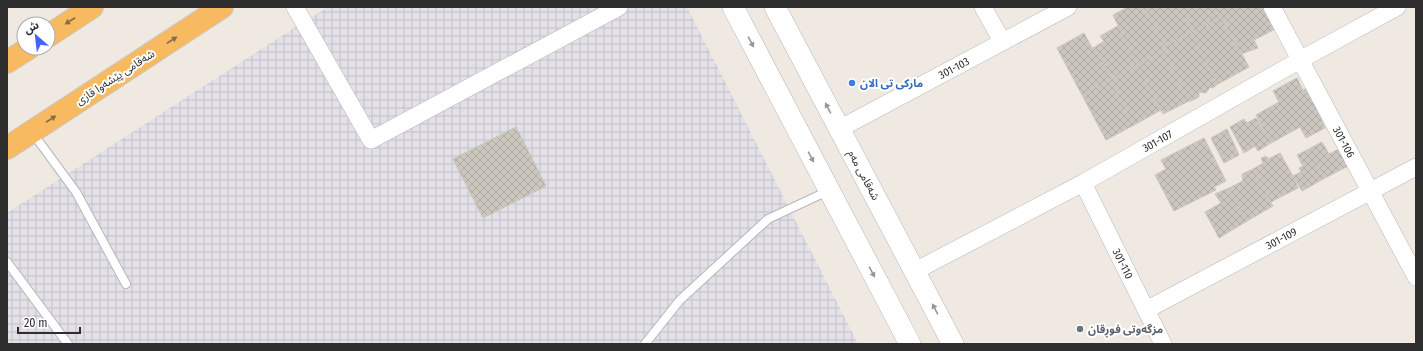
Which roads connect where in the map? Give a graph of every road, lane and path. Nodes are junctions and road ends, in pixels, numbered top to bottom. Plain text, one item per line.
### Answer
1 (92, 7) edge
2 (222, 7) edge
3 (295, 7) edge
4 (619, 7) edge
5 (733, 7) edge
6 (775, 7) edge
7 (983, 7) edge
8 (1068, 7) edge
9 (1272, 7) edge
10 (1397, 7) edge
11 (56, 31) edge
12 (1002, 41) junction
13 (16, 56) edge
14 (1300, 60) junction
15 (7, 62) edge
16 (839, 129) junction
17 (31, 132) junction
18 (7, 148) edge
19 (1416, 167) edge
20 (1082, 183) junction
21 (829, 190) junction
22 (1371, 192) junction
23 (7, 262) edge
24 (915, 271) junction
25 (1416, 277) edge
26 (126, 284) dead end
27 (1146, 310) junction
28 (68, 344) edge
29 (645, 344) edge
30 (910, 344) edge
31 (953, 344) edge
32 (1163, 344) edge

1 -> 11 highway
17 -> 2 highway, شەقامی پێشەوا قازی
3 - 4 street
5 -> 21 street
16 -> 6 street, شەقامی مەم
7 - 12 street
8 - 12 street, 301-103
9 - 14 street, 301-106
10 - 14 street, 301-107
12 - 16 street, 301-103
13 - 15 highway
14 - 20 street, 301-107
14 - 22 street, 301-106
16 - 24 street, شەقامی مەم
17 - 18 highway, شەقامی پێشەوا قازی
17 - 26 lane
19 - 22 street, 301-109
20 - 24 street, 301-107
20 - 27 street, 301-110
21 - 29 lane
21 -> 30 street
22 - 25 street, 301-106
22 - 27 street, 301-109
23 - 28 lane
31 -> 24 street, شەقامی مەم
27 - 32 street, 301-110

